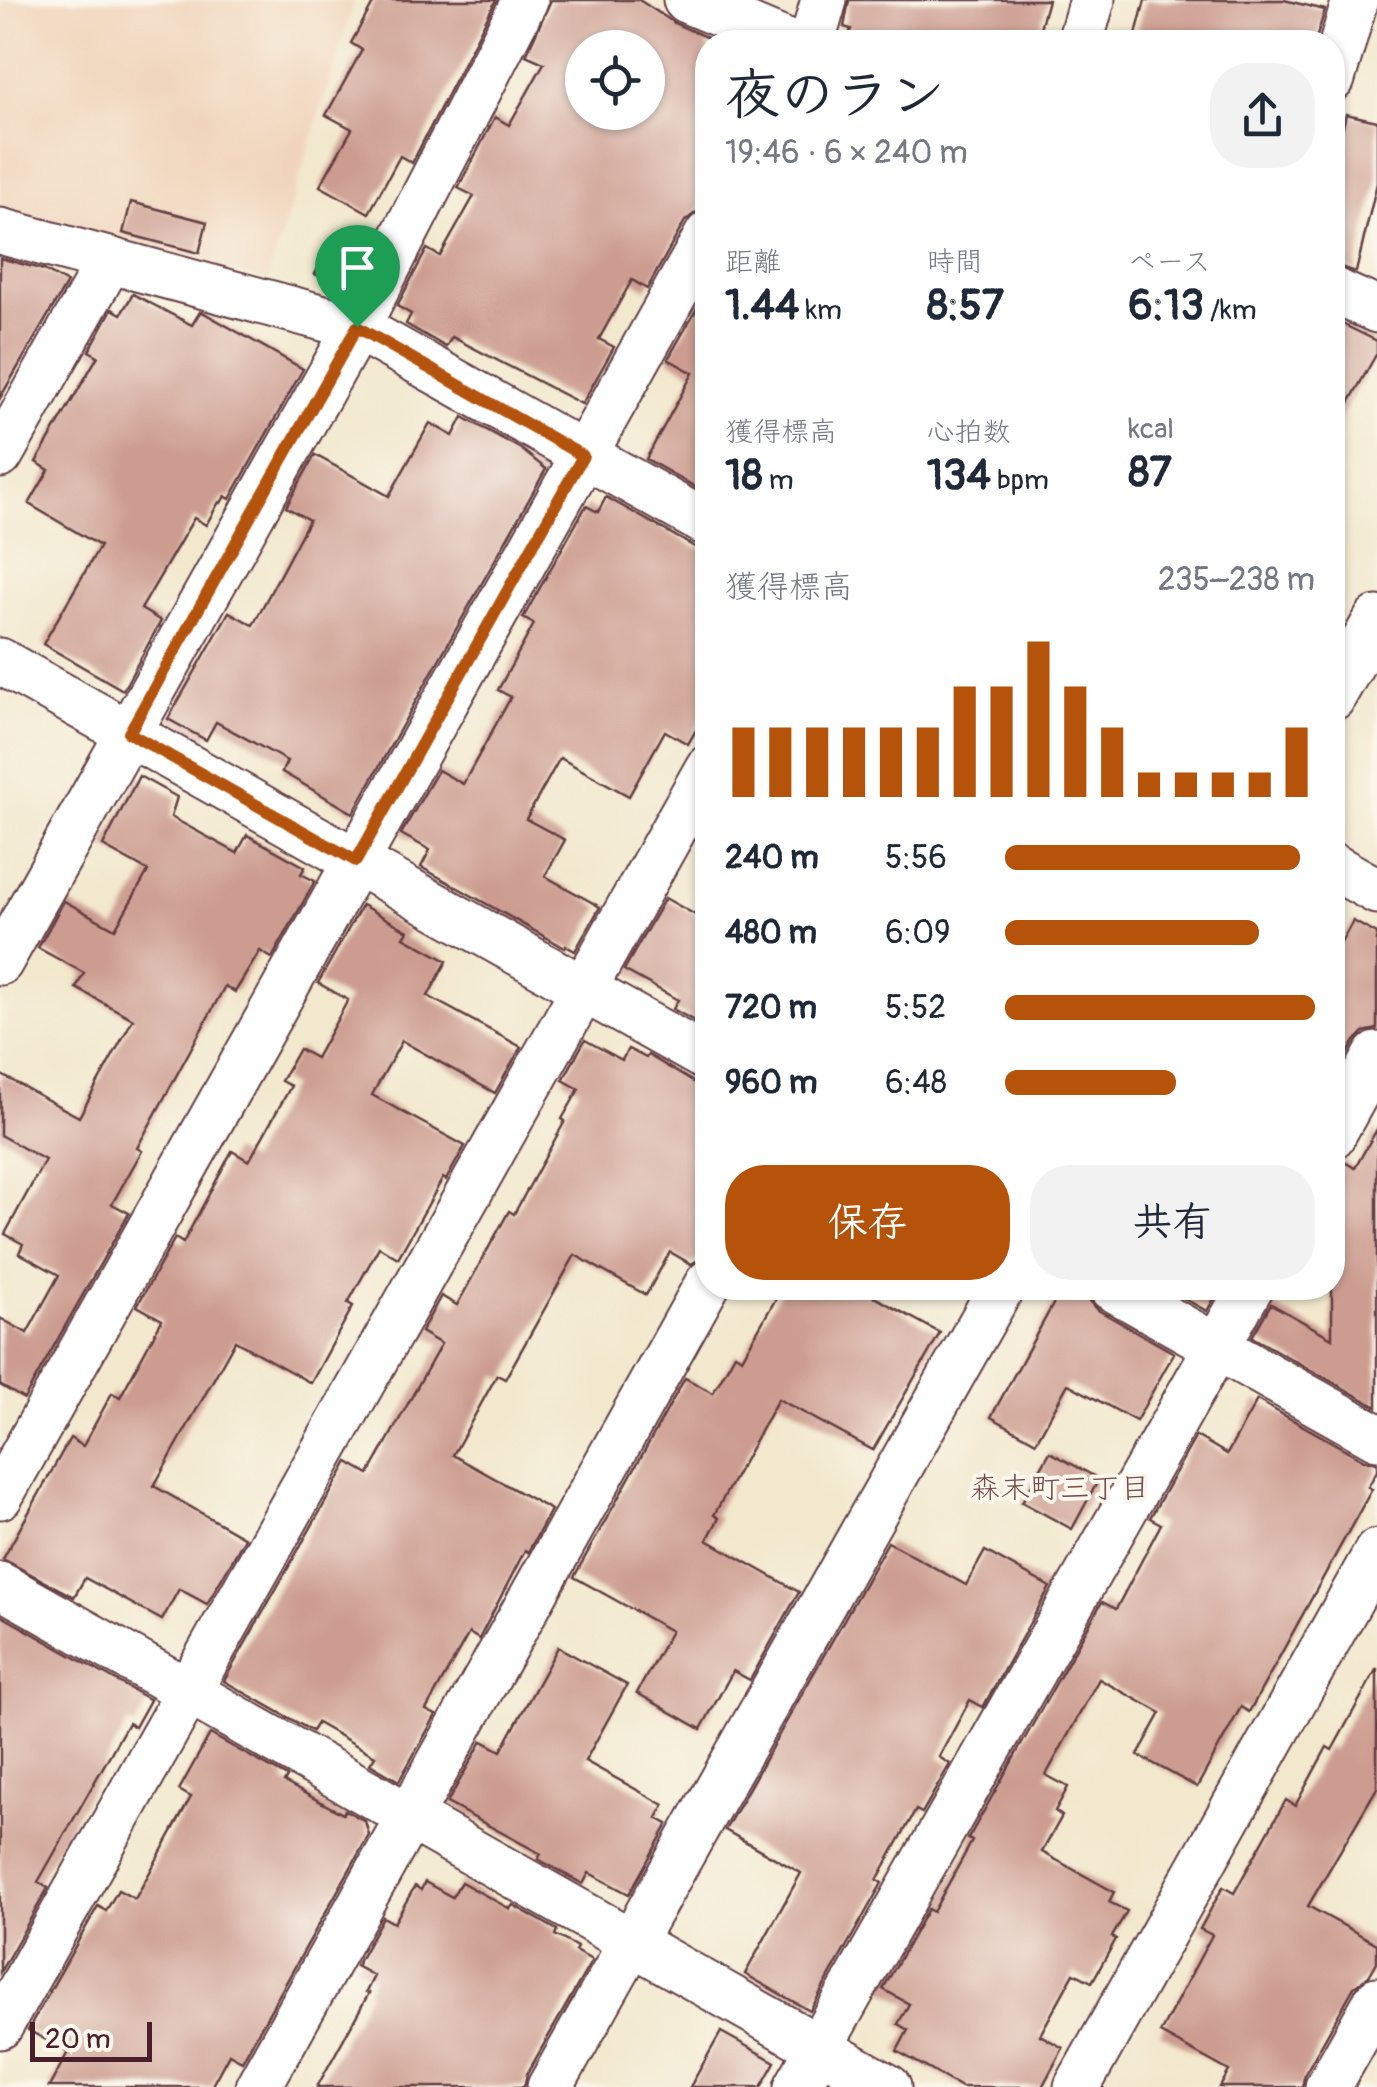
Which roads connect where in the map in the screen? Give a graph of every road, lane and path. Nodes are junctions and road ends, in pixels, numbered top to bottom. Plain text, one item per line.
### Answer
1 (525, 0) edge
2 (686, 0) edge
3 (824, 0) edge
4 (1092, 0) edge
5 (1355, 0) edge
6 (757, 30) edge
7 (815, 30) edge
8 (1083, 30) edge
9 (1345, 34) edge
10 (0, 231) edge
11 (695, 257) edge
12 (110, 260) junction
13 (1345, 296) edge
14 (1377, 310) edge
15 (357, 327) junction
16 (0, 456) edge
17 (583, 456) junction
18 (695, 517) edge
19 (1377, 620) edge
20 (0, 661) edge
21 (1345, 675) edge
22 (129, 733) junction
23 (695, 791) edge
24 (356, 861) junction
25 (1345, 873) edge
26 (1377, 891) edge
27 (0, 962) edge
28 (584, 989) junction
29 (695, 1052) edge
30 (1377, 1055) edge
31 (1345, 1113) edge
32 (698, 1300) edge
33 (995, 1300) edge
34 (1133, 1300) edge
35 (1243, 1300) edge
36 (1217, 1347) junction
37 (1377, 1437) edge
38 (0, 1496) edge
39 (1377, 1552) edge
40 (0, 1585) edge
41 (188, 1691) junction
42 (409, 1816) junction
43 (632, 1942) junction
44 (1377, 2000) edge
45 (0, 2026) edge
46 (818, 2048) junction
47 (258, 2087) edge
48 (550, 2087) edge
49 (797, 2087) edge
50 (888, 2087) edge
51 (1077, 2087) edge
52 (1328, 2087) edge

1 - 15 street
2 - 6 street
3 - 7 street
4 - 8 street
5 - 9 street
10 - 12 street
11 - 17 street
12 - 15 street
12 - 16 street
13 - 14 street
15 - 17 street
15 - 22 street
17 - 18 street
17 - 24 street
19 - 21 street
20 - 22 street
22 - 24 street
22 - 27 street
23 - 28 street
24 - 28 street
24 - 38 street
25 - 26 street
28 - 29 street
28 - 41 street
30 - 31 street
32 - 42 street
33 - 43 street
34 - 36 street
35 - 36 street
36 - 37 street
36 - 46 street
39 - 51 street
40 - 41 street
41 - 42 street
41 - 45 street
42 - 43 street
42 - 47 street
43 - 46 street
43 - 48 street
44 - 52 street
46 - 49 street
46 - 50 street

